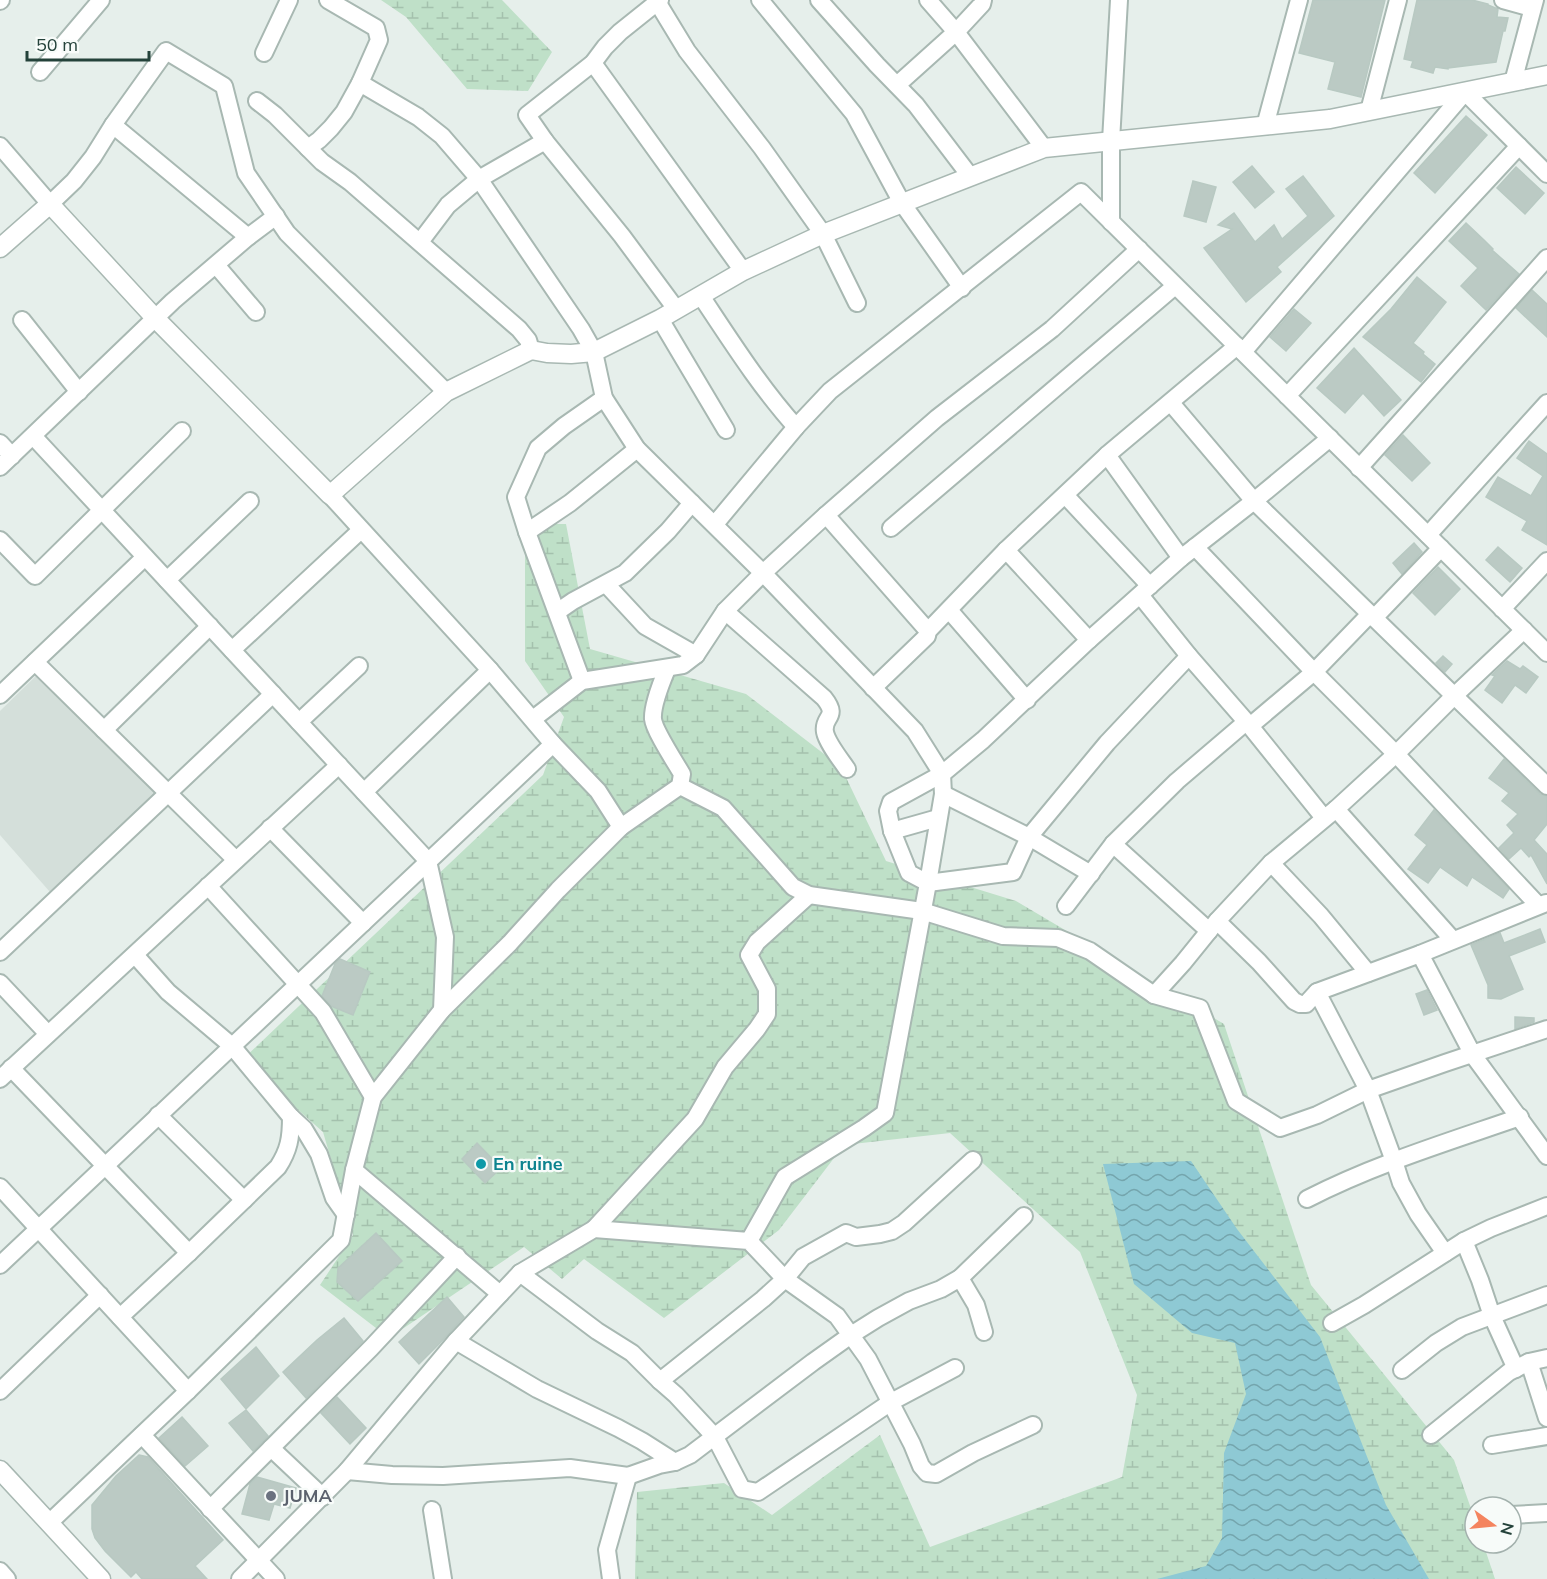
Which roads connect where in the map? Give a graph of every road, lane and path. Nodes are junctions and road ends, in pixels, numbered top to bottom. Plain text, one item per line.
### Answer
1 (101, 0) edge
2 (289, 0) edge
3 (328, 0) edge
4 (760, 0) edge
5 (819, 0) edge
6 (928, 0) edge
7 (983, 0) edge
8 (1299, 0) edge
9 (1398, 0) edge
10 (1503, 0) edge
11 (658, 1) edge
12 (1117, 2) edge
13 (1533, 4) edge
14 (956, 32) junction
15 (264, 53) dead end
16 (592, 63) junction
17 (40, 72) dead end
18 (1547, 75) edge
19 (1513, 82) junction
20 (360, 83) junction
21 (897, 86) junction
22 (1465, 92) junction
23 (256, 101) dead end
24 (1369, 111) junction
25 (113, 125) junction
26 (1265, 126) junction
27 (545, 141) junction
28 (1111, 141) junction
29 (0, 146) edge
30 (1520, 147) junction
31 (308, 148) junction
32 (1044, 148) junction
33 (1547, 174) edge
34 (970, 177) junction
35 (479, 179) junction
36 (902, 202) junction
37 (50, 204) junction
38 (276, 216) junction
39 (1111, 222) junction
40 (823, 234) junction
41 (248, 237) junction
42 (420, 242) junction
43 (0, 248) edge
44 (1139, 249) junction
45 (1547, 258) edge
46 (216, 265) junction
47 (743, 271) junction
48 (1176, 286) junction
49 (962, 288) junction
50 (701, 297) junction
51 (857, 303) dead end
52 (256, 312) dead end
53 (668, 314) junction
54 (156, 319) junction
55 (22, 320) dead end
56 (1240, 349) junction
57 (531, 350) junction
58 (594, 352) junction
59 (79, 392) junction
60 (446, 392) junction
61 (1287, 396) junction
62 (604, 398) junction
63 (1172, 402) junction
64 (1547, 403) edge
65 (796, 427) junction
66 (726, 430) dead end
67 (182, 431) dead end
68 (33, 436) junction
69 (1330, 438) junction
70 (0, 443) edge
71 (637, 449) junction
72 (1107, 455) junction
73 (6, 462) edge
74 (1359, 468) junction
75 (330, 495) junction
76 (1065, 495) junction
77 (250, 501) dead end
78 (1254, 501) junction
79 (692, 503) junction
80 (102, 510) junction
81 (826, 515) junction
82 (715, 524) junction
83 (891, 528) dead end
84 (361, 530) junction
85 (527, 532) junction
86 (1428, 535) junction
87 (0, 540) edge
88 (1194, 547) junction
89 (1441, 548) junction
90 (1006, 550) junction
91 (145, 557) junction
92 (1181, 558) junction
93 (1547, 561) edge
94 (763, 573) junction
95 (167, 580) junction
96 (606, 584) junction
97 (1145, 590) junction
98 (1502, 609) junction
99 (949, 610) junction
100 (724, 611) junction
101 (557, 612) junction
102 (1372, 616) junction
103 (210, 626) junction
104 (1524, 630) junction
105 (928, 631) junction
106 (1089, 640) junction
107 (232, 650) junction
108 (1547, 653) edge
109 (696, 655) junction
110 (1189, 656) junction
111 (35, 662) junction
112 (359, 666) dead end
113 (667, 669) junction
114 (490, 670) junction
115 (1314, 672) junction
116 (582, 681) junction
117 (873, 688) junction
118 (2, 690) edge
119 (273, 694) junction
120 (1454, 696) junction
121 (1027, 700) junction
122 (533, 719) junction
123 (299, 722) junction
124 (1248, 724) junction
125 (104, 730) junction
126 (553, 744) junction
127 (1396, 754) junction
128 (339, 765) junction
129 (847, 769) dead end
130 (942, 774) junction
131 (680, 786) junction
132 (1547, 786) edge
133 (364, 792) junction
134 (169, 793) junction
135 (943, 794) junction
136 (1330, 813) junction
137 (938, 818) junction
138 (621, 827) junction
139 (270, 828) junction
140 (892, 831) junction
141 (1029, 837) junction
142 (1113, 844) junction
143 (236, 860) junction
144 (428, 861) junction
145 (1271, 863) junction
146 (1091, 874) junction
147 (928, 883) junction
148 (208, 886) junction
149 (808, 895) junction
150 (1543, 904) edge
151 (1066, 906) dead end
152 (922, 911) junction
153 (363, 923) junction
154 (1213, 926) junction
155 (1453, 940) junction
156 (0, 952) edge
157 (1420, 954) junction
158 (135, 955) junction
159 (1368, 973) junction
160 (0, 983) edge
161 (298, 984) junction
162 (1317, 992) junction
163 (1154, 995) junction
164 (442, 1010) junction
165 (1547, 1029) edge
166 (48, 1034) junction
167 (232, 1046) junction
168 (1473, 1054) junction
169 (6, 1074) edge
170 (1368, 1090) junction
171 (373, 1097) junction
172 (158, 1115) junction
173 (291, 1117) junction
174 (1520, 1117) junction
175 (1547, 1156) edge
176 (974, 1160) dead end
177 (1394, 1161) junction
178 (105, 1166) junction
179 (354, 1170) junction
180 (0, 1187) edge
181 (1307, 1199) dead end
182 (244, 1200) junction
183 (1547, 1206) edge
184 (346, 1215) junction
185 (1024, 1216) dead end
186 (39, 1228) junction
187 (594, 1229) junction
188 (749, 1240) junction
189 (1464, 1240) junction
190 (189, 1253) junction
191 (1445, 1253) junction
192 (457, 1256) junction
193 (0, 1264) edge
194 (520, 1273) junction
195 (960, 1278) junction
196 (785, 1280) junction
197 (500, 1294) junction
198 (100, 1295) junction
199 (1547, 1295) edge
200 (1492, 1316) junction
201 (120, 1317) junction
202 (1332, 1323) dead end
203 (984, 1332) dead end
204 (851, 1335) junction
205 (456, 1341) junction
206 (1547, 1358) edge
207 (1523, 1365) junction
208 (955, 1368) dead end
209 (1402, 1370) dead end
210 (660, 1381) junction
211 (0, 1391) edge
212 (188, 1391) junction
213 (891, 1402) junction
214 (1547, 1418) edge
215 (1033, 1425) dead end
216 (142, 1435) junction
217 (1431, 1435) dead end
218 (1547, 1436) edge
219 (715, 1437) junction
220 (1492, 1445) dead end
221 (271, 1448) junction
222 (675, 1462) junction
223 (0, 1470) edge
224 (347, 1471) junction
225 (628, 1476) junction
226 (323, 1497) junction
227 (210, 1509) junction
228 (432, 1510) dead end
229 (1547, 1513) edge
230 (1523, 1514) edge
231 (49, 1523) junction
232 (258, 1560) junction
233 (0, 1571) edge
234 (7, 1579) edge
235 (101, 1579) edge
236 (240, 1579) edge
237 (276, 1579) edge
238 (443, 1579) edge
239 (611, 1579) edge

1 - 17 street
2 - 15 street
3 - 20 street
4 - 36 street
5 - 21 street
6 - 14 street
7 - 14 street
8 - 26 street
9 - 24 street
10 - 13 street
11 - 16 street
11 - 40 street
12 - 28 street
13 - 19 street
14 - 21 street
14 - 32 street
16 - 27 street
16 - 47 street
18 - 19 street
19 - 22 street
20 - 31 street
20 - 35 street
21 - 34 street
22 - 24 street
22 - 30 street
22 - 56 street
23 - 31 street
24 - 26 street
25 - 37 street
25 - 38 street
25 - 41 street
26 - 28 street
27 - 35 street
27 - 53 street
28 - 32 street
28 - 39 street
29 - 37 street
30 - 33 street
30 - 61 street
31 - 42 street
32 - 34 street
34 - 36 street
35 - 42 street
35 - 58 street
36 - 40 street
36 - 49 street
37 - 43 street
37 - 54 street
38 - 41 street
38 - 60 street
39 - 44 street
39 - 49 street
40 - 47 street
40 - 51 street
41 - 46 street
42 - 57 street
44 - 48 street
44 - 81 street
45 - 74 street
46 - 52 street
46 - 54 street
47 - 50 street
48 - 56 street
48 - 83 street
49 - 65 street
50 - 53 street
50 - 65 street
53 - 58 street
53 - 66 street
54 - 59 street
54 - 75 street
55 - 59 street
56 - 61 street
56 - 63 street
57 - 58 street
57 - 60 street
58 - 62 street
59 - 68 street
60 - 75 street
61 - 69 street
62 - 71 street
62 - 85 street
63 - 72 street
63 - 78 street
64 - 86 street
65 - 82 street
67 - 80 street
68 - 73 street
68 - 80 street
69 - 74 street
69 - 78 street
70 - 73 street
71 - 79 street
71 - 85 street
72 - 76 street
72 - 92 street
74 - 86 street
75 - 84 street
76 - 90 street
76 - 97 street
77 - 95 street
78 - 88 street
78 - 102 street
79 - 82 street
79 - 96 street
80 - 87 street
80 - 91 street
81 - 94 street
81 - 105 street
82 - 94 street
84 - 107 street
84 - 114 street
85 - 101 street
86 - 89 street
88 - 92 street
88 - 115 street
89 - 98 street
89 - 102 street
90 - 99 street
90 - 106 street
91 - 95 street
91 - 111 street
92 - 97 street
93 - 98 street
94 - 100 street
94 - 117 street
95 - 103 street
96 - 101 street
96 - 109 street
97 - 106 street
97 - 110 street
98 - 104 street
99 - 105 street
99 - 121 street
100 - 109 street
100 - 129 street
101 - 116 street
102 - 115 street
102 - 120 street
103 - 107 street
103 - 125 street
104 - 108 street
104 - 120 street
105 - 117 street
106 - 121 street
107 - 119 street
109 - 113 street
110 - 124 street
110 - 141 street
111 - 118 street
111 - 125 street
112 - 123 street
113 - 116 street
113 - 131 street
114 - 122 street
114 - 133 street
115 - 124 street
115 - 127 street
116 - 122 street
117 - 130 street
119 - 123 street
119 - 134 street
120 - 127 street
120 - 132 street
121 - 130 street
122 - 126 street
123 - 128 street
124 - 136 street
124 - 142 street
125 - 134 street
126 - 138 street
126 - 144 street
127 - 136 street
127 - 150 street
128 - 133 street
128 - 139 street
130 - 135 street
130 - 140 street
131 - 138 street
131 - 149 street
133 - 144 street
134 - 143 street
134 - 156 street
135 - 137 street
135 - 141 street
136 - 145 street
136 - 155 street
137 - 140 street
137 - 147 street
138 - 164 street
139 - 143 street
139 - 153 street
140 - 147 street
141 - 146 street
141 - 147 street
142 - 146 street
142 - 154 street
143 - 148 street
144 - 153 street
144 - 164 street
145 - 154 street
145 - 159 street
146 - 151 street
147 - 152 street
148 - 158 street
148 - 161 street
149 - 152 street
149 - 187 street
150 - 155 street
152 - 163 street
152 - 188 street
153 - 161 street
154 - 162 street
154 - 163 street
155 - 157 street
157 - 159 street
157 - 168 street
158 - 166 street
158 - 167 street
159 - 162 street
160 - 166 street
161 - 167 street
161 - 171 street
162 - 170 street
163 - 170 street
164 - 171 street
165 - 168 street
166 - 169 street
167 - 172 street
167 - 173 street
168 - 170 street
168 - 174 street
169 - 178 street
170 - 177 street
171 - 179 street
172 - 178 street
172 - 182 street
173 - 182 street
173 - 184 street
174 - 175 street
174 - 177 street
176 - 196 street
177 - 181 street
177 - 191 street
178 - 186 street
178 - 190 street
179 - 184 street
179 - 192 street
180 - 186 street
182 - 190 street
183 - 189 street
184 - 212 street
185 - 195 street
186 - 193 street
186 - 198 street
187 - 188 street
187 - 194 street
188 - 196 street
189 - 191 street
189 - 200 street
190 - 201 street
191 - 202 street
192 - 197 street
192 - 221 street
194 - 197 street
194 - 210 street
195 - 203 street
195 - 204 street
196 - 204 street
196 - 210 street
197 - 205 street
198 - 201 street
198 - 211 street
199 - 200 street
200 - 207 street
200 - 209 street
201 - 212 street
204 - 213 street
204 - 219 street
205 - 222 street
205 - 224 street
206 - 207 street
207 - 214 street
207 - 217 street
208 - 213 street
210 - 219 street
212 - 216 street
213 - 215 street
213 - 219 street
216 - 227 street
216 - 231 street
218 - 220 street
219 - 222 street
221 - 226 street
221 - 227 street
222 - 225 street
223 - 231 street
224 - 225 street
224 - 226 street
225 - 239 street
226 - 232 street
227 - 232 street
228 - 238 street
229 - 230 street
231 - 235 street
232 - 236 street
232 - 237 street
233 - 234 street

